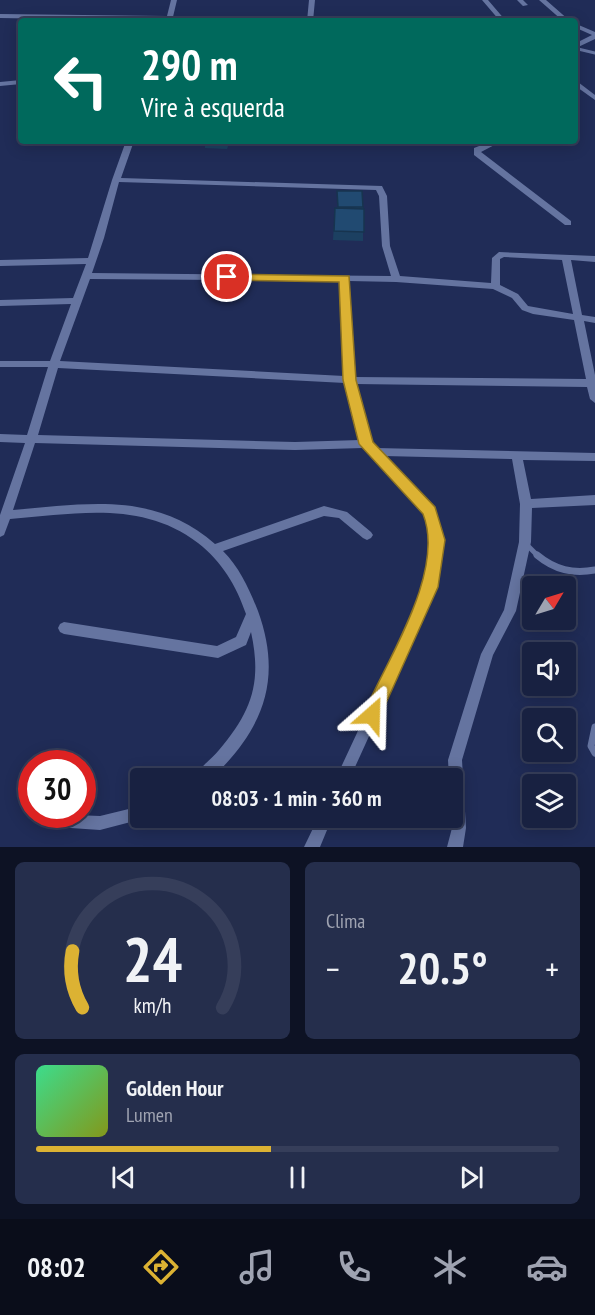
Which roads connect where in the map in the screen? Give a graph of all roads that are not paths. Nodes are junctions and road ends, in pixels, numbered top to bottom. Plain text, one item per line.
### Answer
1 (174, 0) edge
2 (312, 0) edge
3 (484, 0) edge
4 (542, 0) edge
5 (0, 16) edge
6 (57, 18) edge
7 (169, 18) edge
8 (310, 18) edge
9 (500, 18) edge
10 (563, 18) edge
11 (578, 27) edge
12 (595, 35) edge
13 (578, 46) edge
14 (578, 49) edge
15 (595, 53) edge
16 (18, 82) edge
17 (0, 84) edge
18 (578, 84) edge
19 (595, 98) edge
20 (129, 144) edge
21 (490, 144) edge
22 (116, 180) junction
23 (568, 223) dead end
24 (566, 258) junction
25 (595, 259) edge
26 (92, 261) junction
27 (0, 263) edge
28 (86, 276) junction
29 (344, 278) junction
30 (396, 279) junction
31 (495, 286) junction
32 (76, 301) junction
33 (0, 303) edge
34 (579, 318) junction
35 (595, 320) edge
36 (0, 364) edge
37 (54, 364) junction
38 (349, 380) junction
39 (591, 383) junction
40 (595, 399) edge
41 (0, 438) edge
42 (31, 438) junction
43 (370, 448) junction
44 (517, 456) junction
45 (595, 457) edge
46 (595, 500) edge
47 (526, 504) junction
48 (6, 514) junction
49 (0, 532) edge
50 (367, 535) dead end
51 (525, 542) junction
52 (214, 549) junction
53 (595, 570) edge
54 (252, 615) junction
55 (64, 628) dead end
56 (595, 727) edge
57 (595, 753) edge
58 (211, 768) edge
59 (348, 768) edge
60 (130, 816) edge
61 (96, 823) edge
62 (321, 828) edge
63 (312, 847) edge
64 (456, 847) edge

1 - 7 street
2 - 8 street
3 - 9 street
4 - 10 street
5 - 6 street
11 - 12 street
12 - 13 street
14 - 15 lane
16 - 17 street
18 - 19 street
20 - 22 street
21 - 23 street
22 - 26 street
22 - 30 street
24 - 25 street
24 - 31 street
24 - 34 street
26 - 27 street
26 - 28 street
28 - 29 street
28 - 32 street
29 - 30 street
29 - 38 street
30 - 31 street
31 - 34 street
32 - 33 street
32 - 37 street
34 - 35 street
34 - 39 street
36 - 37 street
37 - 38 street
37 - 42 street
38 - 39 street
38 - 43 street
39 - 40 street
41 - 42 street
42 - 43 street
42 - 48 street
43 - 44 street
43 - 59 street
44 - 45 street
44 - 47 street
46 - 47 street
47 - 51 street
48 - 49 street
48 - 52 street
50 - 52 street
51 - 53 lane
51 - 64 street
52 - 54 street
54 - 55 street
54 - 58 street
56 - 57 lane
60 - 61 street
62 - 63 street

